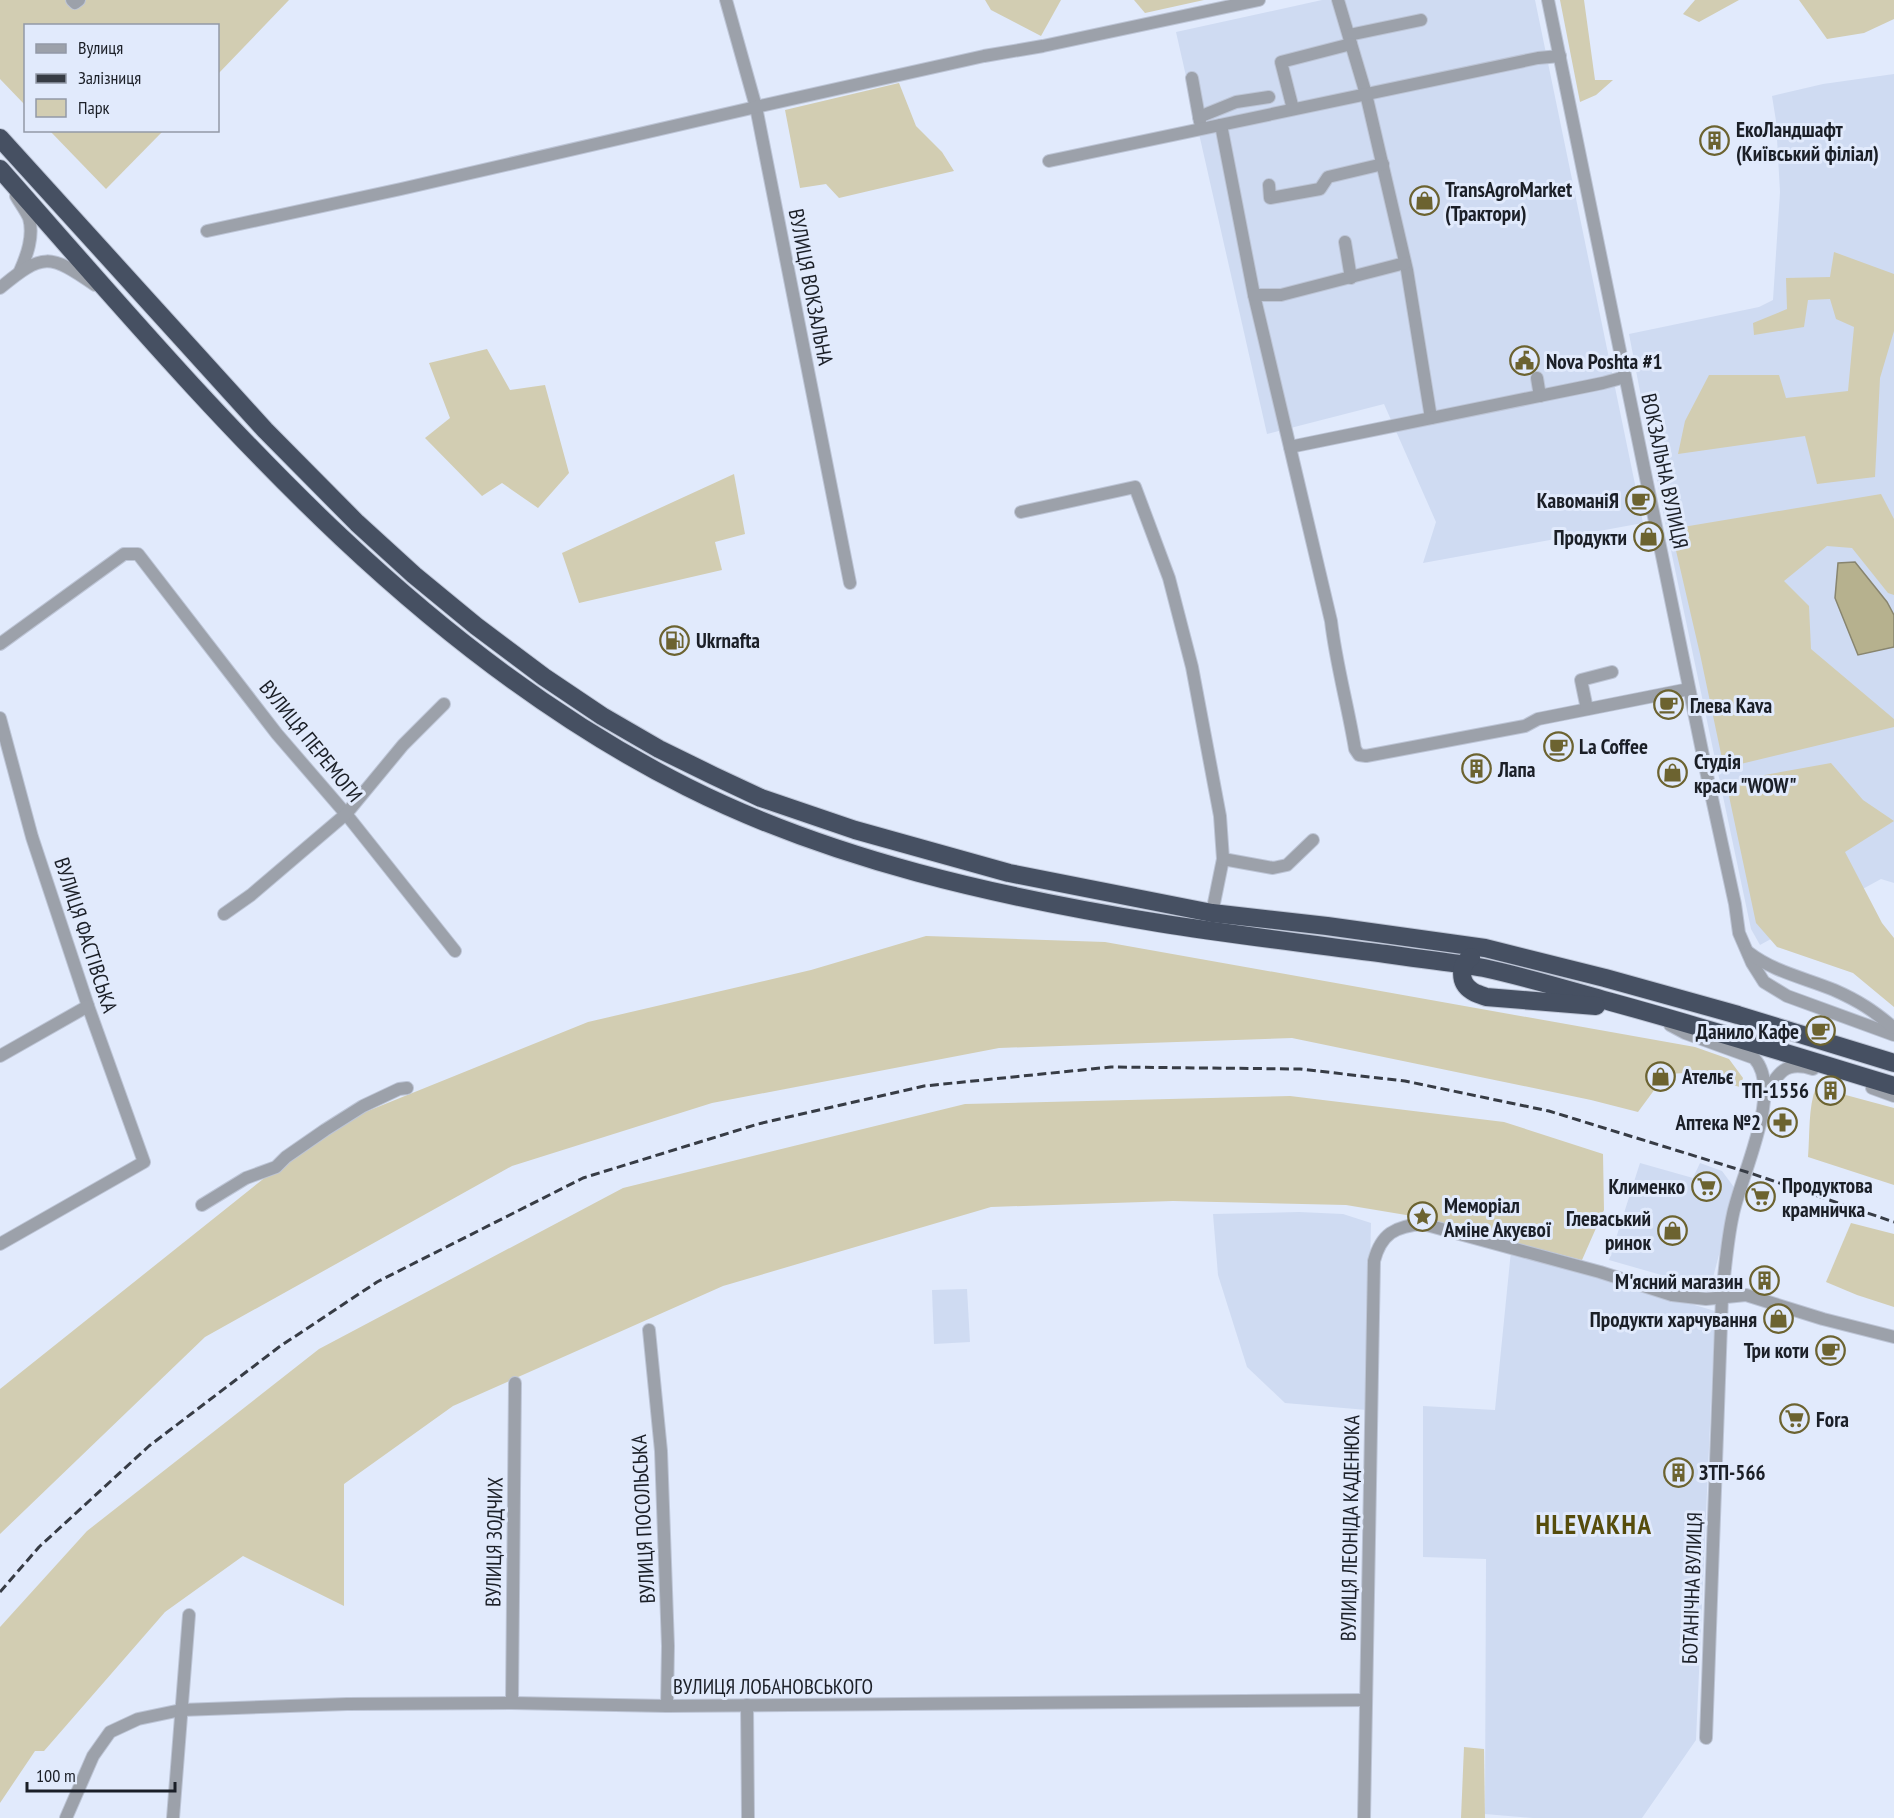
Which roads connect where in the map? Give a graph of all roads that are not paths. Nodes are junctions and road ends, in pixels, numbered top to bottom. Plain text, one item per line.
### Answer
1 (72, 0) edge
2 (79, 0) edge
3 (726, 0) edge
4 (1259, 0) edge
5 (1338, 0) edge
6 (1548, 0) edge
7 (1421, 20) dead end
8 (1350, 39) junction
9 (1560, 56) junction
10 (1192, 78) dead end
11 (1366, 94) junction
12 (1269, 97) dead end
13 (756, 107) junction
14 (1293, 109) junction
15 (1200, 123) junction
16 (1221, 125) junction
17 (0, 138) edge
18 (1049, 161) dead end
19 (1383, 164) junction
20 (1, 171) edge
21 (1269, 185) dead end
22 (207, 231) dead end
23 (1345, 242) dead end
24 (1405, 263) junction
25 (20, 271) junction
26 (1351, 278) junction
27 (0, 288) edge
28 (1254, 295) junction
29 (110, 296) junction
30 (1625, 377) junction
31 (1537, 378) dead end
32 (1540, 396) junction
33 (1431, 418) junction
34 (1290, 447) junction
35 (1022, 512) dead end
36 (850, 583) dead end
37 (0, 644) edge
38 (1612, 672) dead end
39 (1689, 689) junction
40 (444, 704) dead end
41 (1587, 710) junction
42 (0, 718) edge
43 (346, 814) junction
44 (1313, 840) dead end
45 (1223, 859) junction
46 (1212, 913) junction
47 (224, 914) dead end
48 (1485, 948) junction
49 (1745, 950) junction
50 (455, 951) dead end
51 (1463, 965) junction
52 (1784, 972) junction
53 (1775, 989) junction
54 (1836, 991) junction
55 (88, 1006) junction
56 (1637, 1009) junction
57 (1825, 1009) junction
58 (1894, 1028) edge
59 (1894, 1035) edge
60 (0, 1056) edge
61 (1894, 1063) edge
62 (1894, 1086) edge
63 (407, 1088) dead end
64 (1894, 1096) edge
65 (1764, 1097) junction
66 (201, 1205) dead end
67 (0, 1244) edge
68 (1722, 1297) junction
69 (649, 1330) dead end
70 (1894, 1337) edge
71 (515, 1383) dead end
72 (189, 1615) dead end
73 (1366, 1700) junction
74 (512, 1702) junction
75 (667, 1706) junction
76 (747, 1706) junction
77 (181, 1710) junction
78 (1706, 1738) dead end
79 (66, 1818) edge
80 (174, 1818) edge
81 (748, 1818) edge
82 (1364, 1818) edge

1 - 2 street
3 - 13 street, ВУЛИЦЯ ВОКЗАЛЬНА
4 - 13 street
5 - 8 street
6 - 9 street, ВОКЗАЛЬНА ВУЛИЦЯ
7 - 8 street
8 - 11 street
8 - 14 street
9 - 11 street
9 - 30 street, ВОКЗАЛЬНА ВУЛИЦЯ
10 - 15 street
11 - 14 street
11 - 19 street
12 - 15 street
13 - 22 street
13 - 36 street, ВУЛИЦЯ ВОКЗАЛЬНА
14 - 16 street
15 - 16 street
15 - 18 street
16 - 28 street
17 - 46 highway
19 - 21 street
19 - 24 street
20 - 25 street
20 - 29 highway
23 - 26 street
24 - 26 street
24 - 33 street
25 - 27 street
25 - 29 street
26 - 28 street
28 - 34 street
29 - 51 highway
30 - 32 street
30 - 39 street, ВОКЗАЛЬНА ВУЛИЦЯ
31 - 32 street
32 - 33 street
33 - 34 street
34 - 41 street
35 - 45 street
37 - 43 street, ВУЛИЦЯ ПЕРЕМОГИ
38 - 41 street
39 - 41 street
39 - 49 street, ВОКЗАЛЬНА ВУЛИЦЯ
40 - 43 street
42 - 55 street, ВУЛИЦЯ ФАСТІВСЬКА
43 - 47 street
43 - 50 street, ВУЛИЦЯ ПЕРЕМОГИ
44 - 45 street
45 - 46 street
46 - 48 highway
48 - 51 highway
48 - 61 highway
49 - 52 street
49 - 53 street, ВОКЗАЛЬНА ВУЛИЦЯ
51 - 56 highway
51 - 56 highway
52 - 53 street
52 - 54 street
53 - 57 street
54 - 57 street
54 - 58 street
55 - 60 street
55 - 67 street, ВУЛИЦЯ ФАСТІВСЬКА
56 - 62 highway
56 - 65 street
57 - 59 street
63 - 66 street
64 - 65 street
65 - 68 street, БОТАНІЧНА ВУЛИЦЯ
68 - 70 street
68 - 73 street, ВУЛИЦЯ ЛЕОНІДА КАДЕНЮКА
68 - 78 street, БОТАНІЧНА ВУЛИЦЯ
69 - 75 street, ВУЛИЦЯ ПОСОЛЬСЬКА
71 - 74 street, ВУЛИЦЯ ЗОДЧИХ
72 - 77 street
73 - 76 street, ВУЛИЦЯ ЛОБАНОВСЬКОГО
73 - 82 street, ВУЛИЦЯ ЛЕОНІДА КАДЕНЮКА
74 - 75 street, ВУЛИЦЯ ЛОБАНОВСЬКОГО
74 - 77 street, ВУЛИЦЯ ЛОБАНОВСЬКОГО
75 - 76 street, ВУЛИЦЯ ЛОБАНОВСЬКОГО
76 - 81 street
77 - 79 street, ВУЛИЦЯ ЛОБАНОВСЬКОГО
77 - 80 street

